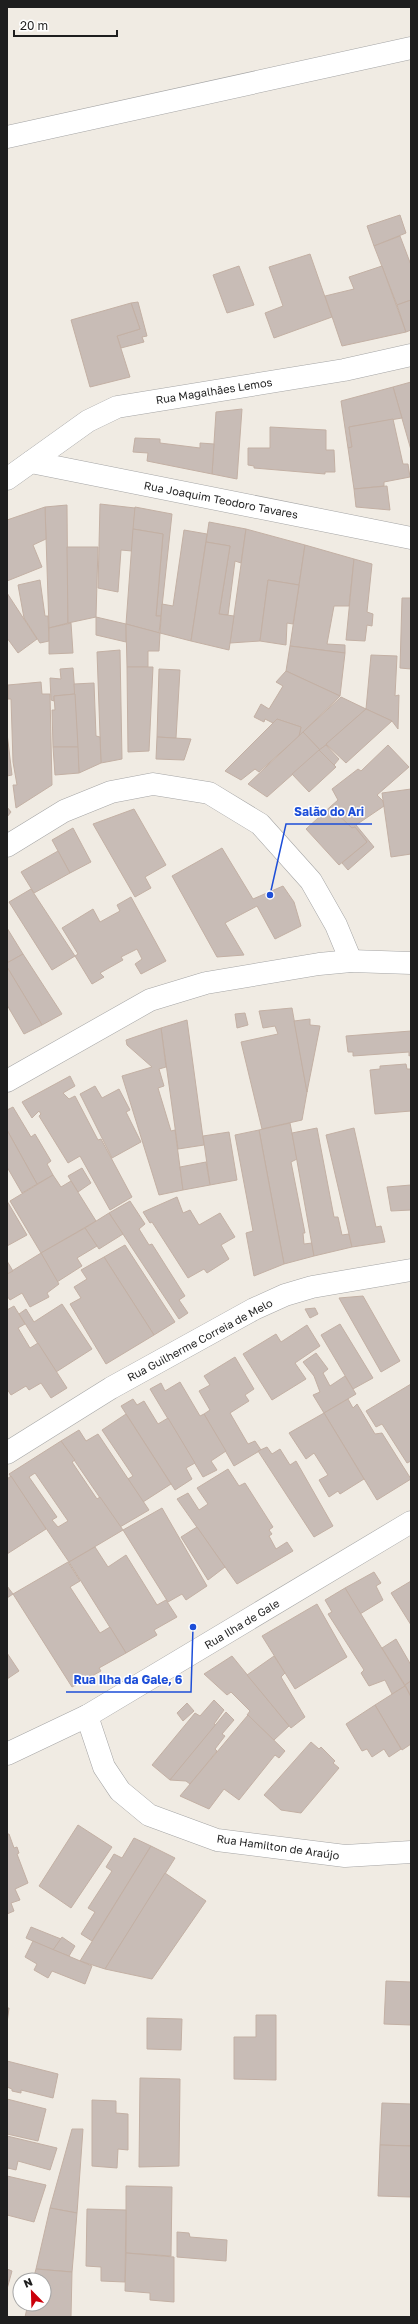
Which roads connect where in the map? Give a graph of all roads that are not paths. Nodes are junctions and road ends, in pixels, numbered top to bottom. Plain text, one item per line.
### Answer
1 (411, 48) edge
2 (7, 137) edge
3 (411, 355) edge
4 (31, 462) junction
5 (7, 479) edge
6 (411, 538) edge
7 (7, 846) edge
8 (351, 961) junction
9 (411, 963) edge
10 (7, 1081) edge
11 (411, 1270) edge
12 (7, 1453) edge
13 (411, 1522) edge
14 (86, 1716) junction
15 (7, 1754) edge
16 (411, 1852) edge

1 - 2 street
3 - 4 street, Rua Magalhães Lemos
4 - 5 street, Rua Magalhães Lemos
4 - 6 street, Rua Joaquim Teodoro Tavares
7 - 8 street
8 - 9 street
8 - 10 street
11 - 12 street, Rua Guilherme Correia de Melo
13 - 14 street, Rua Ilha de Gale
14 - 15 street, Rua Ilha de Gale
14 - 16 street, Rua Hamilton de Araújo

